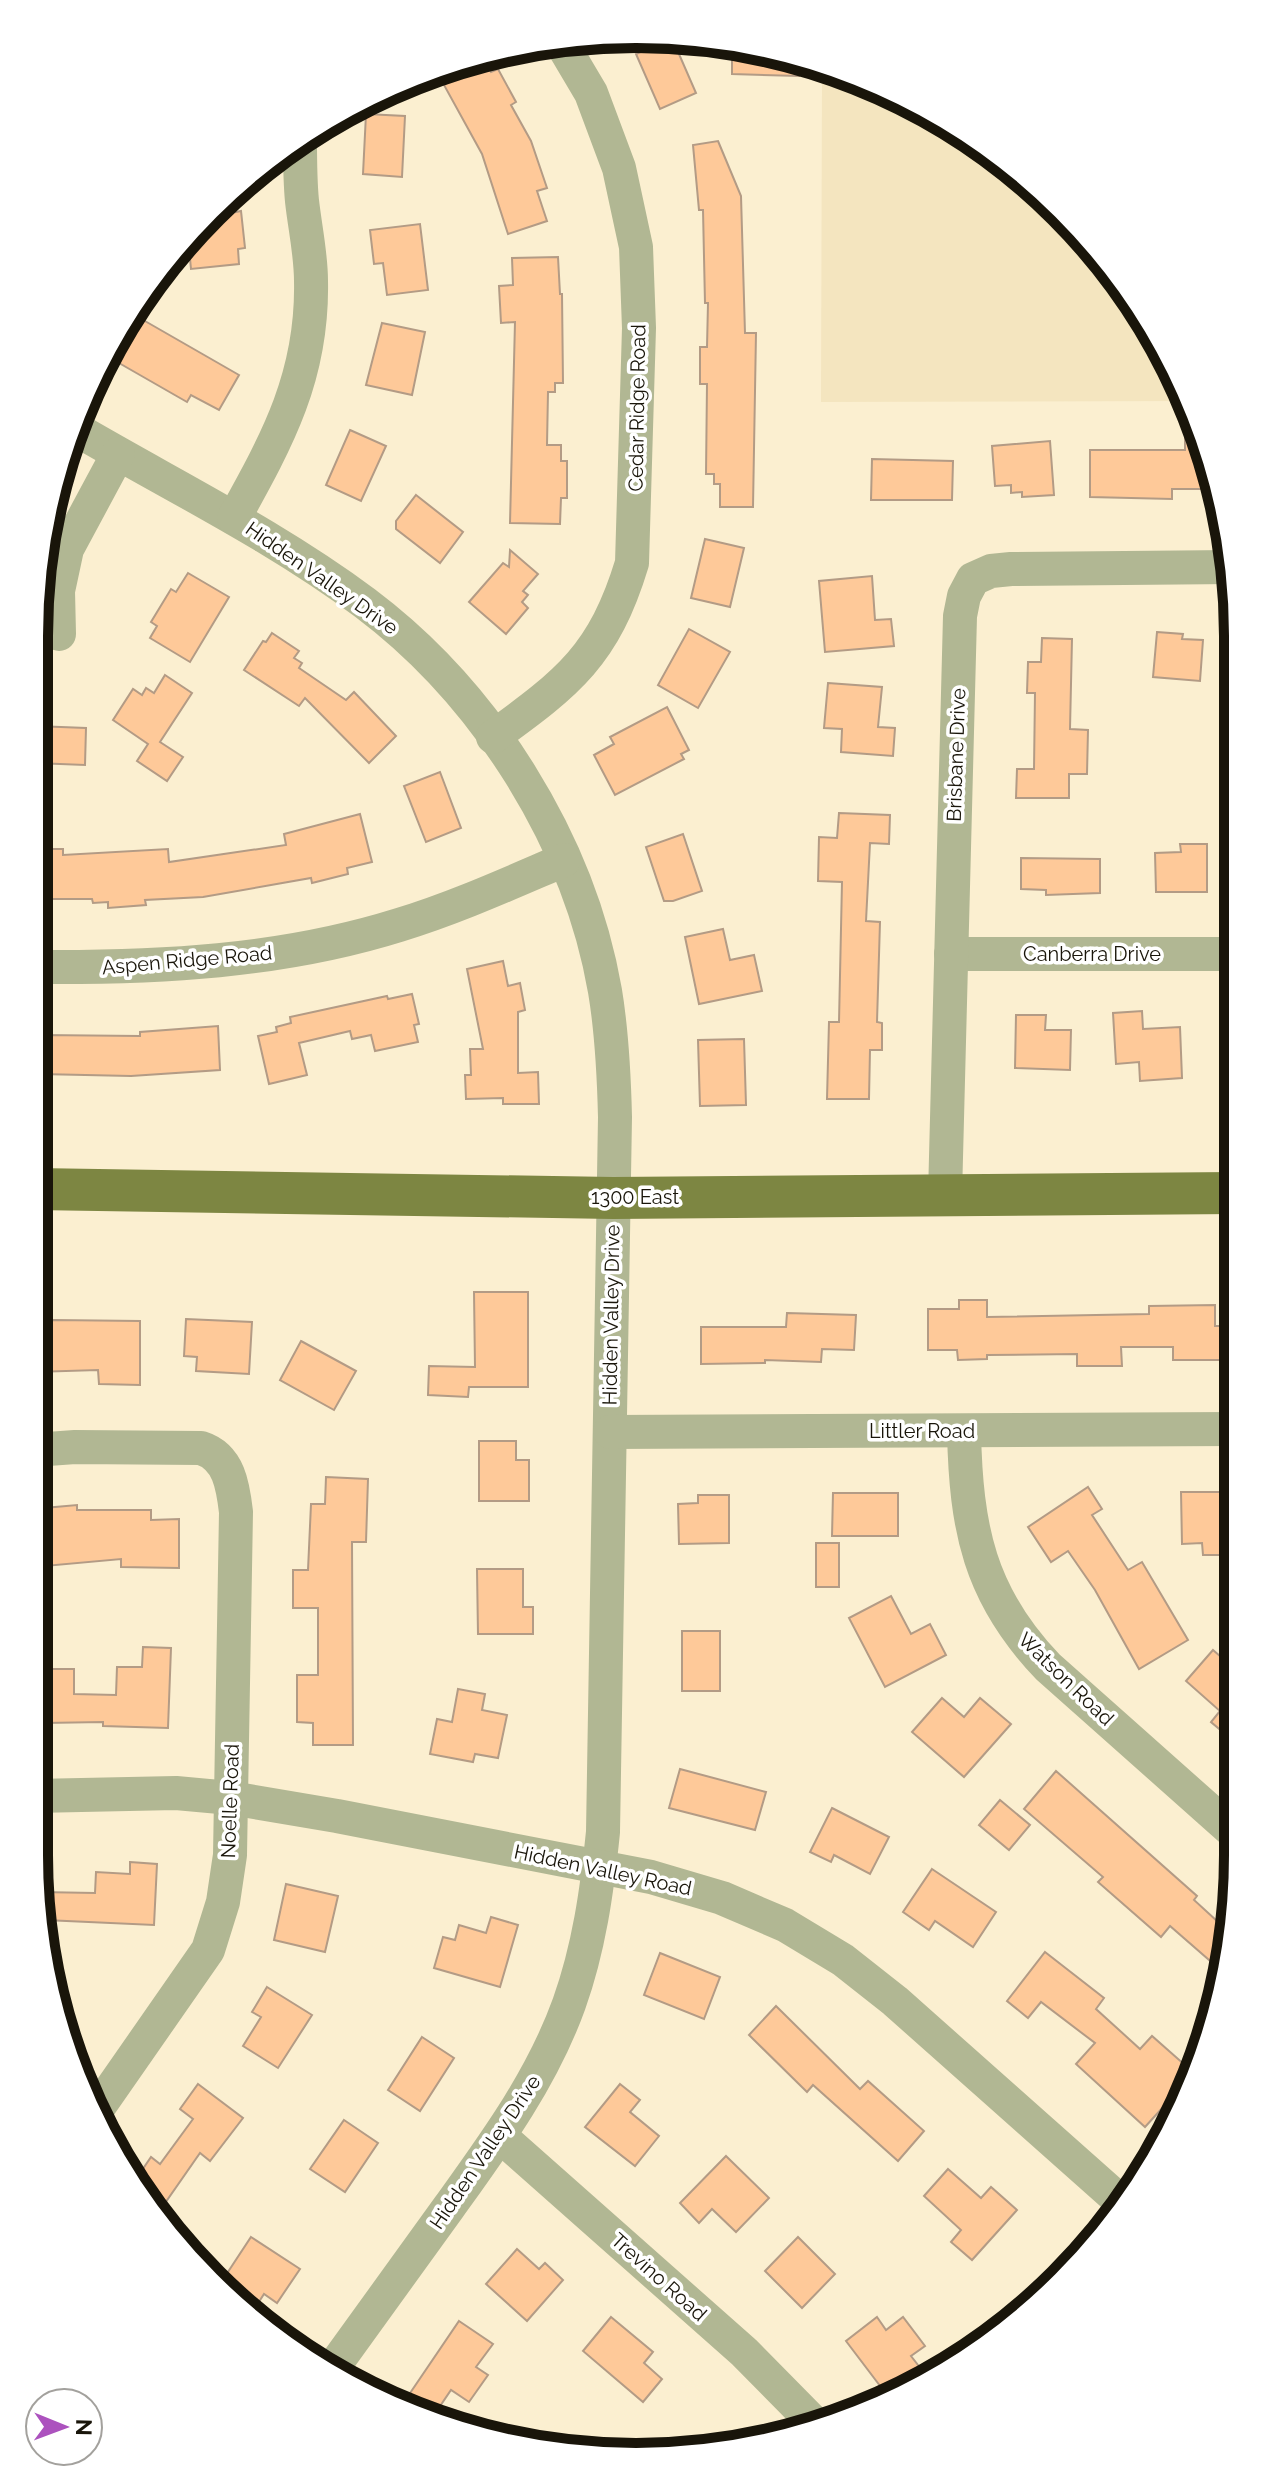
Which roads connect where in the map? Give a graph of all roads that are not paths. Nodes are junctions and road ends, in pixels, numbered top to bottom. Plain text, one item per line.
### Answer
1 (567, 52) edge
2 (300, 153) edge
3 (84, 434) edge
4 (118, 454) junction
5 (234, 518) junction
6 (1220, 567) edge
7 (59, 634) dead end
8 (493, 737) junction
9 (564, 860) junction
10 (951, 954) junction
11 (1224, 954) edge
12 (48, 967) edge
13 (48, 1189) edge
14 (1224, 1193) edge
15 (945, 1196) junction
16 (613, 1198) junction
17 (1224, 1429) edge
18 (964, 1431) junction
19 (610, 1432) junction
20 (48, 1449) edge
21 (48, 1796) edge
22 (231, 1798) junction
23 (1224, 1823) edge
24 (599, 1868) junction
25 (103, 2101) edge
26 (500, 2136) junction
27 (1115, 2196) edge
28 (338, 2361) edge
29 (808, 2417) edge

1 - 8 street, Cedar Ridge Road
2 - 5 street
3 - 4 street, Hidden Valley Drive
4 - 5 street, Hidden Valley Drive
4 - 7 street
5 - 8 street, Hidden Valley Drive
6 - 10 street, Brisbane Drive
8 - 9 street, Hidden Valley Drive
9 - 12 street, Aspen Ridge Road
9 - 16 street, Hidden Valley Drive
10 - 11 street, Canberra Drive
10 - 15 street, Brisbane Drive
13 - 16 main road, 1300 East
14 - 15 main road, 1300 East
15 - 16 main road, 1300 East
16 - 19 street, Hidden Valley Drive
17 - 18 street, Littler Road
18 - 19 street, Littler Road
18 - 23 street, Watson Road
19 - 24 street, Hidden Valley Drive
20 - 22 street, Noelle Road
21 - 22 street, Hidden Valley Road
22 - 24 street, Hidden Valley Road
22 - 25 street, Noelle Road
24 - 26 street, Hidden Valley Drive
24 - 27 street, Hidden Valley Road
26 - 28 street, Hidden Valley Drive
26 - 29 street, Trevino Road

